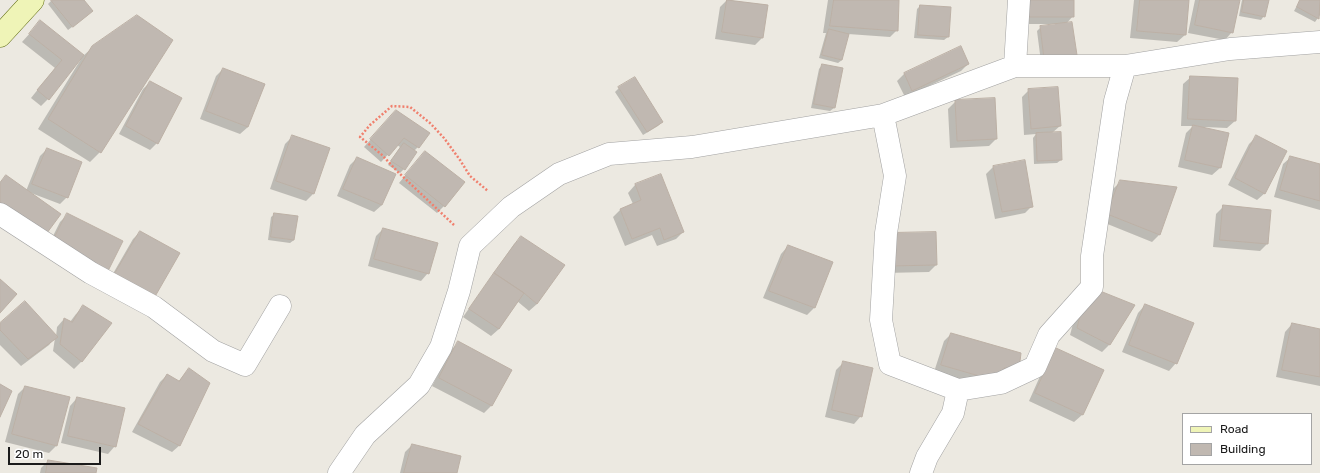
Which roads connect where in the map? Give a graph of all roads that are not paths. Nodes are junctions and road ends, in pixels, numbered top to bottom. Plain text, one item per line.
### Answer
1 (33, 0) edge
2 (1019, 0) edge
3 (0, 36) edge
4 (1320, 42) edge
5 (1015, 66) junction
6 (1125, 66) junction
7 (883, 115) junction
8 (0, 214) edge
9 (280, 306) dead end
10 (958, 390) junction
11 (339, 473) edge
12 (921, 473) edge

1 - 3 street
2 - 5 street
4 - 6 street
5 - 6 street
5 - 7 street
6 - 10 street
7 - 10 street
7 - 11 street
8 - 9 street
10 - 12 street

